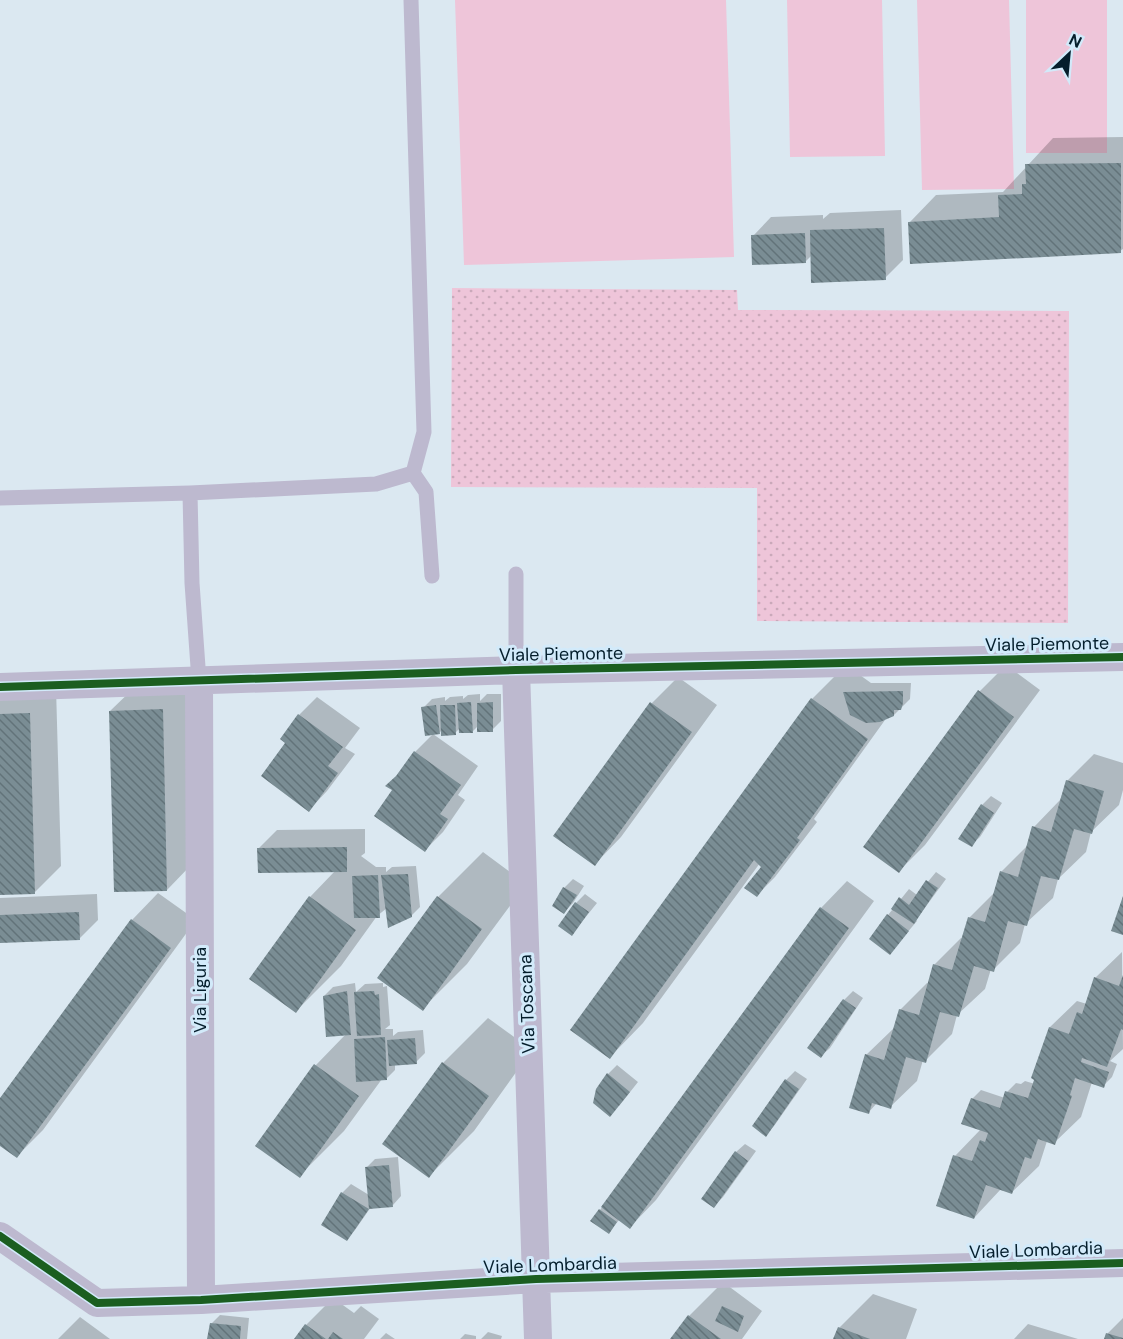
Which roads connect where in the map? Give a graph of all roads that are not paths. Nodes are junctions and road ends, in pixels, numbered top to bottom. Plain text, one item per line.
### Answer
1 (411, 0) edge
2 (413, 473) junction
3 (190, 493) junction
4 (0, 498) edge
5 (516, 574) dead end
6 (432, 576) dead end
7 (1123, 657) edge
8 (516, 670) junction
9 (199, 681) junction
10 (0, 687) edge
11 (0, 1236) edge
12 (1123, 1263) edge
13 (536, 1279) junction
14 (201, 1300) junction
15 (538, 1339) edge

1 - 2 lane
2 - 3 lane
2 - 6 lane
3 - 4 lane
3 - 9 lane
5 - 8 lane
7 - 8 street, Viale Piemonte
8 - 9 street, Viale Piemonte
8 - 13 street, Via Toscana
9 - 10 street, Viale Piemonte
9 - 14 street, Via Liguria
11 - 14 street, Viale Lombardia
12 - 13 street, Viale Lombardia
13 - 14 street, Viale Lombardia
13 - 15 street, Via Toscana

